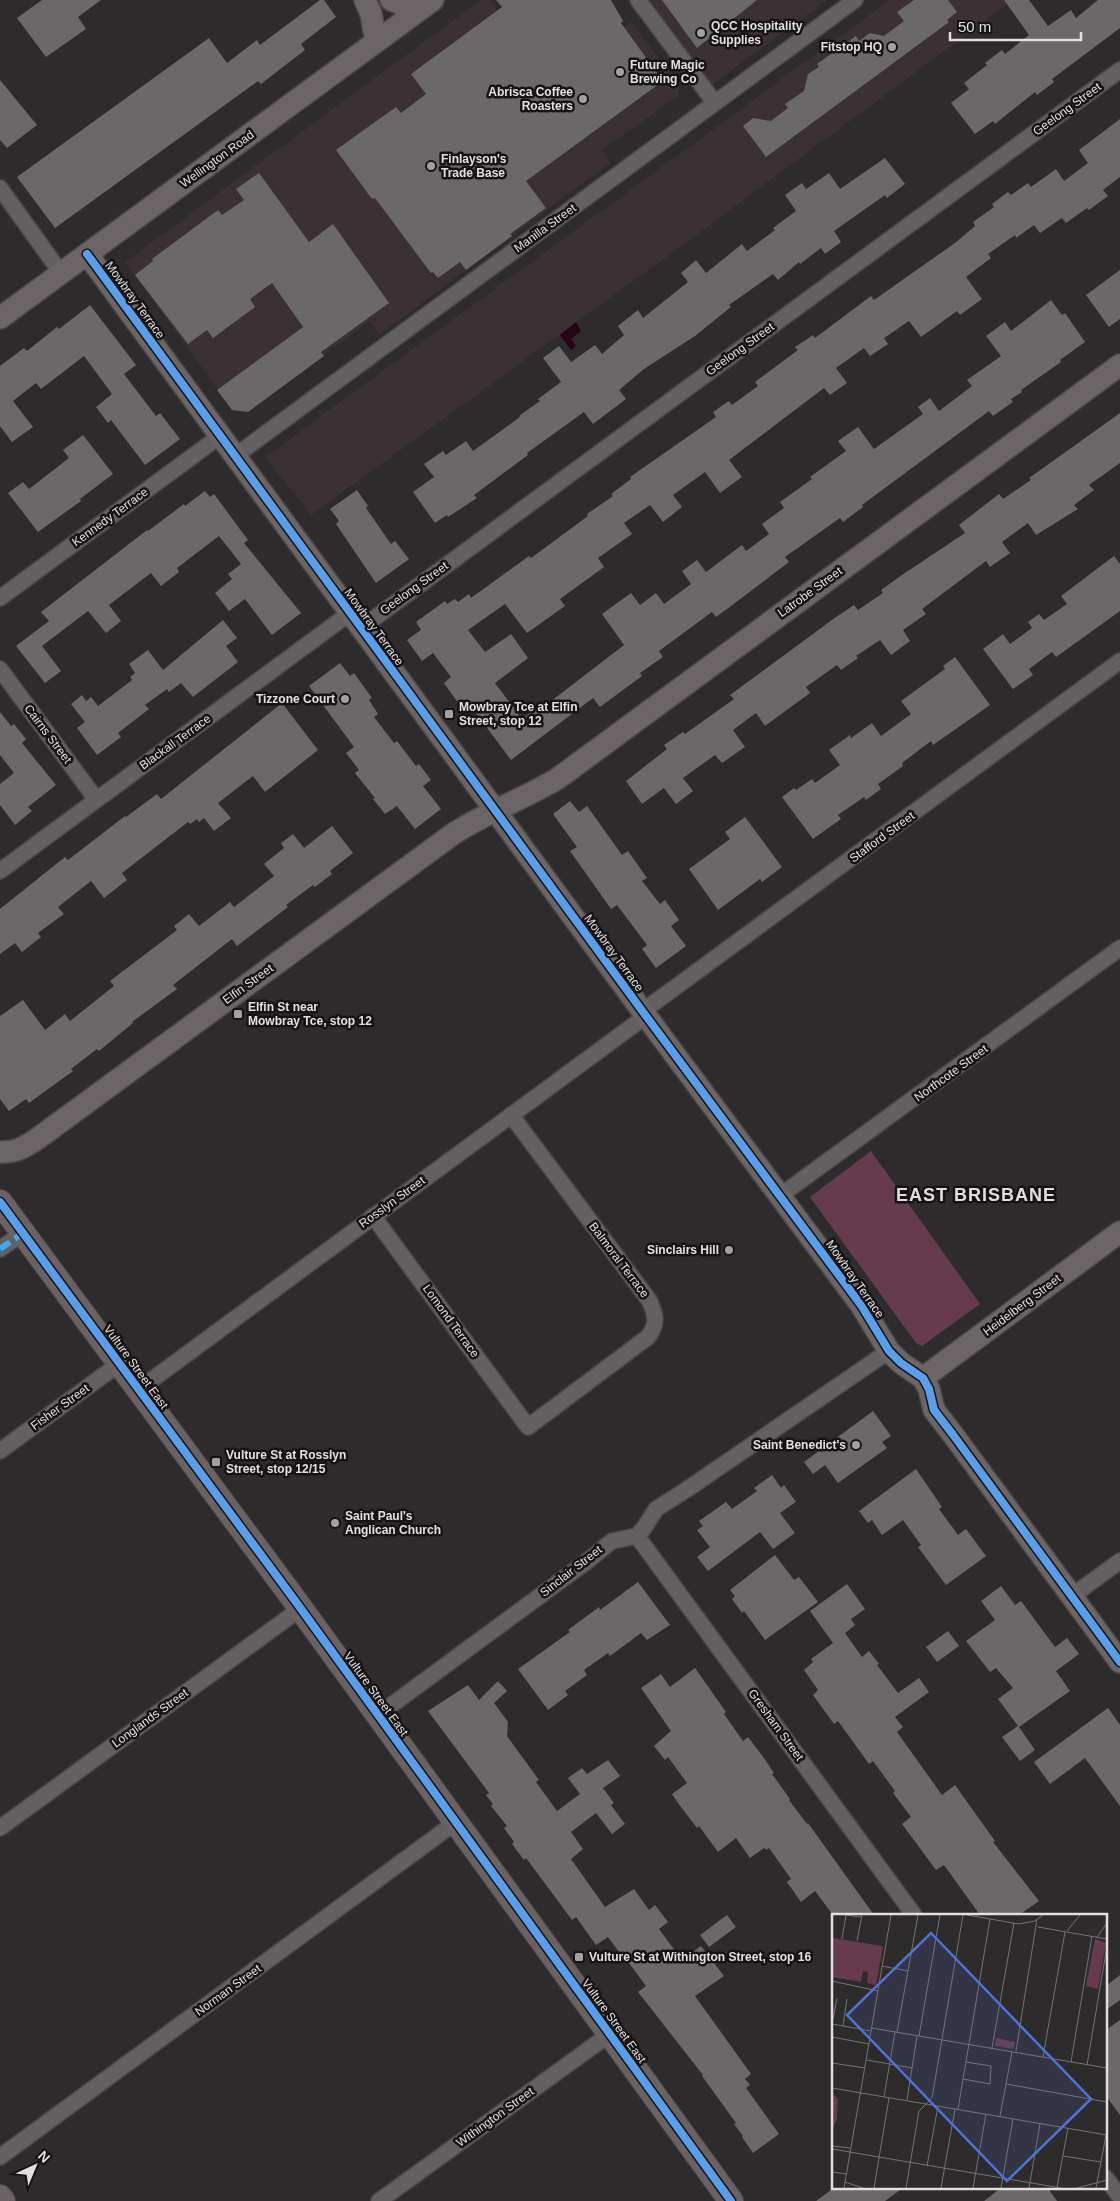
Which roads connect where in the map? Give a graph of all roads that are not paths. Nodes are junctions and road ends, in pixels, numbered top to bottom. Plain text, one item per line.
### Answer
1 (365, 0) edge
2 (391, 0) edge
3 (638, 0) edge
4 (856, 0) edge
5 (426, 6) edge
6 (376, 42) junction
7 (1120, 70) edge
8 (715, 103) junction
9 (0, 188) edge
10 (87, 254) junction
11 (61, 273) junction
12 (0, 318) edge
13 (1120, 366) edge
14 (220, 436) junction
15 (235, 456) junction
16 (0, 598) edge
17 (355, 620) junction
18 (1120, 662) edge
19 (0, 670) edge
20 (96, 800) junction
21 (495, 809) junction
22 (0, 871) edge
23 (1120, 948) edge
24 (644, 1014) junction
25 (511, 1115) junction
26 (0, 1152) edge
27 (781, 1195) junction
28 (0, 1202) edge
29 (373, 1216) junction
30 (1120, 1232) edge
31 (23, 1233) junction
32 (0, 1249) edge
33 (889, 1351) junction
34 (120, 1364) junction
35 (923, 1378) junction
36 (138, 1390) junction
37 (528, 1427) joint
38 (0, 1451) edge
39 (637, 1536) junction
40 (1120, 1561) edge
41 (1072, 1596) junction
42 (300, 1609) junction
43 (1120, 1662) edge
44 (378, 1715) junction
45 (456, 1822) junction
46 (0, 1828) edge
47 (913, 1914) edge
48 (610, 2034) junction
49 (0, 2157) edge
50 (1108, 2181) edge
51 (0, 2197) edge
52 (1120, 2197) edge
53 (3, 2201) edge
54 (379, 2201) edge
55 (731, 2201) edge

1 - 6 street
2 - 5 street
3 - 8 street
4 - 8 street, Manilla Street
5 - 6 street, Wellington Road
6 - 10 street, Wellington Road
7 - 17 street, Geelong Street
8 - 15 street, Manilla Street
9 - 11 street
10 - 11 street, Wellington Road
10 - 14 street, Mowbray Terrace
11 - 12 street, Wellington Road
13 - 21 street, Latrobe Street
14 - 15 street, Mowbray Terrace
14 - 16 street, Kennedy Terrace
15 - 17 street, Mowbray Terrace
17 - 20 street, Blackall Terrace
17 - 21 street, Mowbray Terrace
18 - 24 street, Stafford Street
19 - 20 street, Cairns Street
20 - 22 street, Blackall Terrace
21 - 24 street, Mowbray Terrace
21 - 26 street, Elfin Street
23 - 27 street, Northcote Street
24 - 25 street, Rosslyn Street
24 - 27 street, Mowbray Terrace
25 - 29 street, Rosslyn Street
25 - 37 street, Balmoral Terrace
27 - 33 street, Mowbray Terrace
28 - 31 main road, Vulture Street East
29 - 36 street, Rosslyn Street
29 - 37 street, Lomond Terrace
30 - 35 street, Heidelberg Street
31 - 32 street
31 - 34 main road, Vulture Street East
33 - 35 street, Mowbray Terrace
33 - 39 street
34 - 36 main road, Vulture Street East
34 - 38 street, Fisher Street
35 - 41 street
36 - 42 main road, Vulture Street East
39 - 44 street, Sinclair Street
39 - 47 street, Gresham Street
40 - 41 street
41 - 43 street
42 - 44 main road, Vulture Street East
42 - 46 street, Longlands Street
44 - 45 main road, Vulture Street East
45 - 48 main road, Vulture Street East
45 - 49 street, Norman Street
48 - 54 street, Withington Street
48 - 55 main road, Vulture Street East
50 - 52 street
51 - 53 main road

